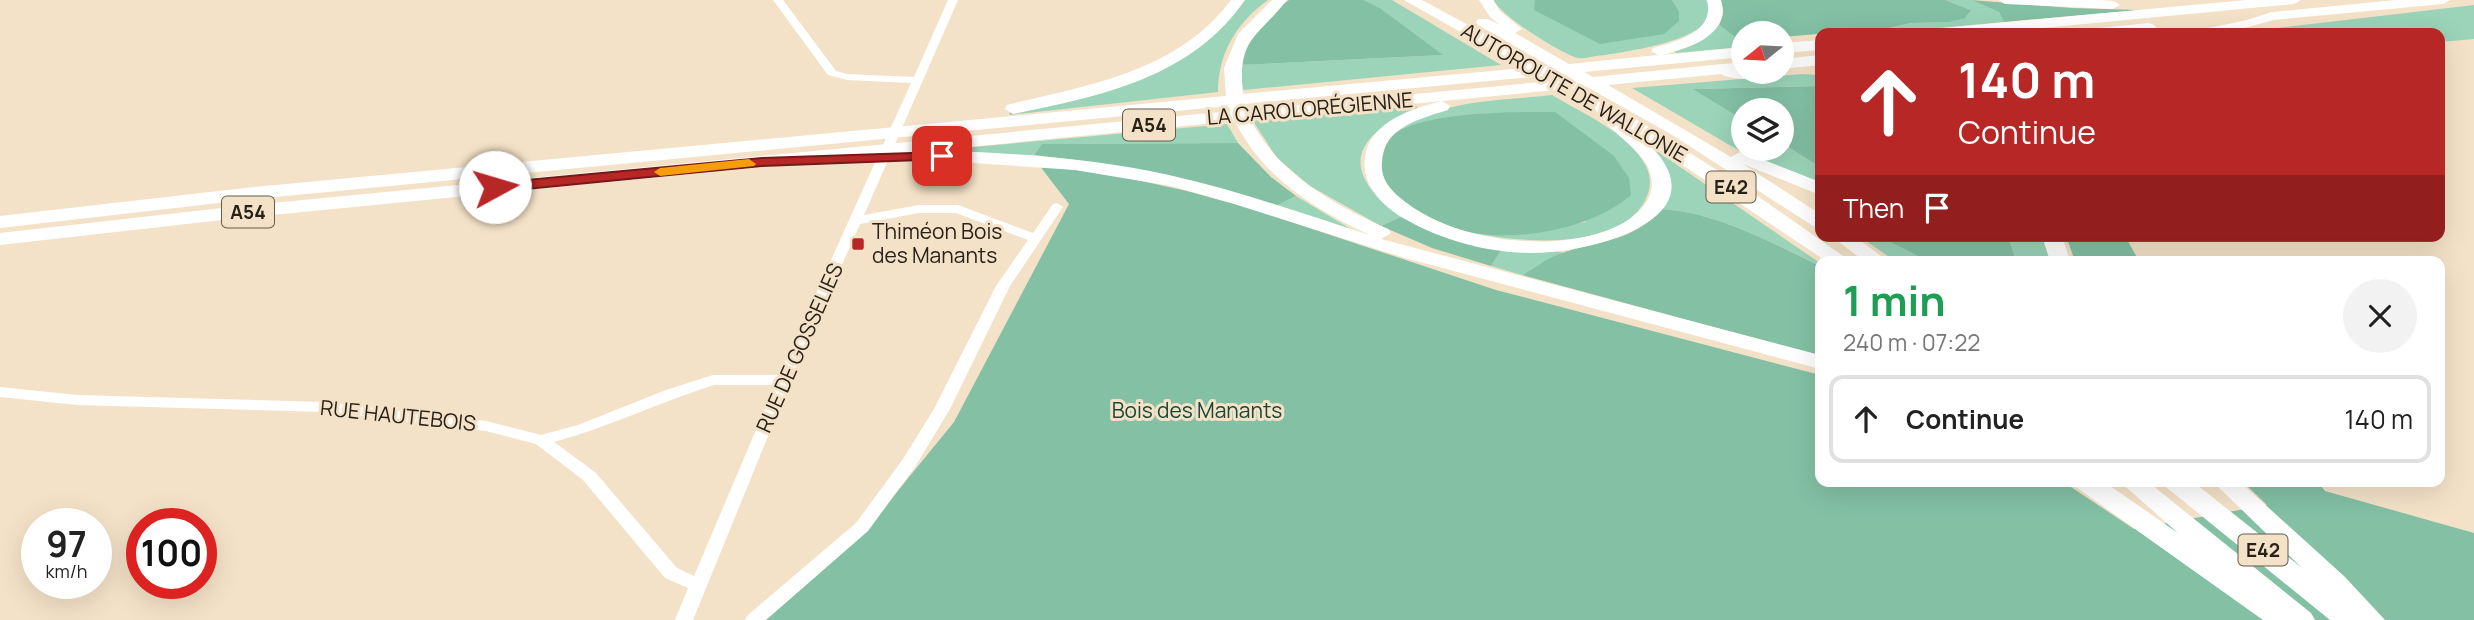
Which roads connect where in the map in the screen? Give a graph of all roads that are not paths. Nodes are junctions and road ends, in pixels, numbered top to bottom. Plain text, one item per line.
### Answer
1 (778, 0) edge
2 (953, 0) edge
3 (1238, 0) edge
4 (1280, 0) edge
5 (1411, 0) edge
6 (1441, 0) edge
7 (1486, 0) edge
8 (1714, 0) edge
9 (2005, 0) edge
10 (2227, 0) edge
11 (2294, 0) edge
12 (2443, 0) edge
13 (2272, 16) junction
14 (1997, 28) edge
15 (2150, 28) edge
16 (2230, 28) edge
17 (1529, 44) junction
18 (1815, 45) edge
19 (1794, 47) edge
20 (1731, 53) edge
21 (1815, 61) edge
22 (1794, 63) edge
23 (1731, 69) edge
24 (1547, 71) junction
25 (1794, 71) edge
26 (1815, 71) edge
27 (1691, 72) junction
28 (1731, 72) edge
29 (917, 80) junction
30 (1537, 88) junction
31 (1609, 113) junction
32 (1680, 132) junction
33 (876, 134) junction
34 (762, 162) junction
35 (1815, 187) edge
36 (1058, 207) dead end
37 (1815, 219) edge
38 (855, 221) junction
39 (0, 222) edge
40 (0, 239) edge
41 (1036, 239) junction
42 (1850, 242) edge
43 (1833, 256) edge
44 (1871, 256) edge
45 (1482, 271) junction
46 (1815, 361) edge
47 (784, 380) junction
48 (0, 392) edge
49 (541, 440) junction
50 (2094, 487) edge
51 (2138, 487) edge
52 (2183, 487) edge
53 (2230, 487) edge
54 (698, 585) junction
55 (684, 620) edge
56 (754, 620) edge
57 (2283, 620) edge
58 (2301, 620) edge
59 (2349, 620) edge
60 (2371, 620) edge

1 - 29 street
2 - 29 street, RUE DE GOSSELIES
3 - 33 highway
4 - 45 highway
5 - 31 highway, AUTOROUTE DE WALLONIE / E42
6 - 17 highway, AUTOROUTE DE WALLONIE / E42
7 - 17 highway
8 - 24 highway
9 - 10 highway
11 - 14 highway
12 - 13 highway
13 - 15 highway
13 - 16 highway
17 - 32 highway, AUTOROUTE DE WALLONIE / E42
18 - 19 highway
20 - 24 highway, LA CAROLORÉGIENNE / A54
21 - 22 highway
23 - 27 highway, LA CAROLORÉGIENNE / A54
24 - 33 highway, LA CAROLORÉGIENNE / A54
25 - 26 highway
27 - 28 highway
27 - 30 highway, LA CAROLORÉGIENNE / A54
29 - 38 street, RUE DE GOSSELIES
30 - 31 highway
30 - 34 highway, LA CAROLORÉGIENNE / A54
31 - 43 highway, AUTOROUTE DE WALLONIE / E42
32 - 35 highway
32 - 37 highway, AUTOROUTE DE WALLONIE / E42
33 - 39 highway, LA CAROLORÉGIENNE / A54
34 - 40 highway, LA CAROLORÉGIENNE / A54
34 - 45 highway
36 - 41 street
38 - 41 street
38 - 47 street, RUE DE GOSSELIES
41 - 56 street
42 - 44 highway
45 - 46 highway
47 - 49 street, RUE HAUTEBOIS
47 - 54 street, RUE DE GOSSELIES
48 - 49 street, RUE HAUTEBOIS
49 - 54 street
50 - 57 highway
51 - 58 highway, E42
52 - 59 highway, E42
53 - 60 highway
54 - 55 street, RUE DE GOSSELIES

